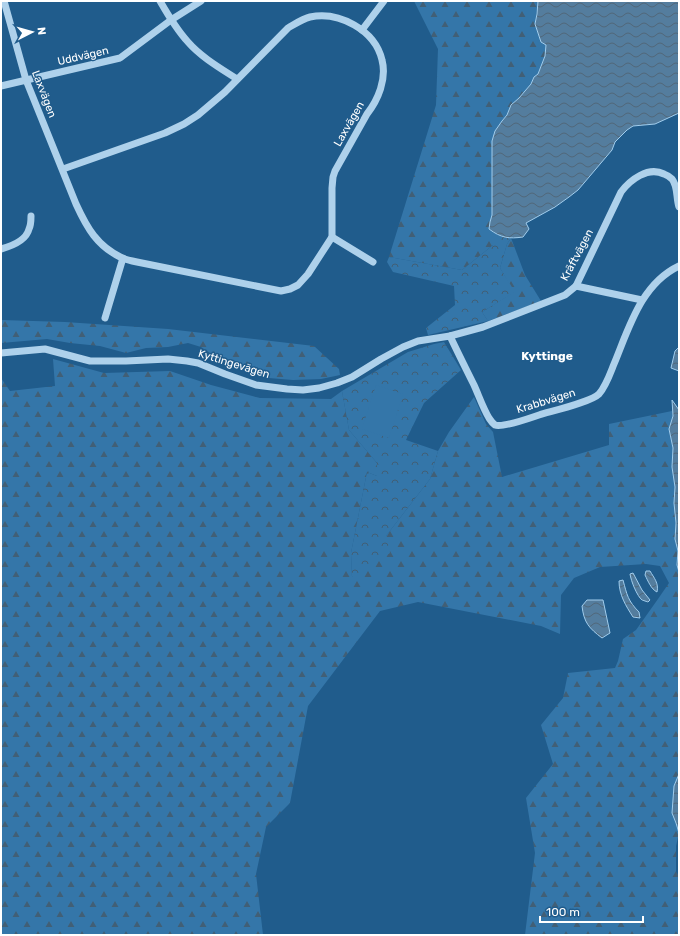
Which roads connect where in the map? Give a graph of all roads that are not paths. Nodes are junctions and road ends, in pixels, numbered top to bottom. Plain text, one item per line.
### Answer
1 (4, 1) edge
2 (160, 1) edge
3 (201, 1) edge
4 (384, 1) edge
5 (171, 20) junction
6 (362, 30) junction
7 (26, 80) junction
8 (237, 80) junction
9 (1, 86) edge
10 (63, 169) junction
11 (679, 206) edge
12 (31, 216) dead end
13 (332, 237) junction
14 (1, 249) edge
15 (123, 258) junction
16 (373, 262) dead end
17 (679, 266) edge
18 (576, 286) junction
19 (642, 300) junction
20 (105, 318) dead end
21 (450, 336) junction
22 (1, 353) edge

1 - 7 street, Laxvägen
2 - 5 street
3 - 5 street, Uddvägen
4 - 6 street
5 - 7 street, Uddvägen
5 - 8 street
6 - 8 street, Laxvägen
6 - 13 street, Laxvägen
7 - 9 street, Uddvägen
7 - 10 street, Laxvägen
8 - 10 street, Laxvägen
10 - 15 street, Laxvägen
11 - 18 street, Kräftvägen
12 - 14 street
13 - 15 street, Laxvägen
13 - 16 street
15 - 20 street
17 - 19 street
18 - 19 street
18 - 21 street, Kräftvägen
19 - 21 street, Krabbvägen
21 - 22 street, Kyttingevägen

